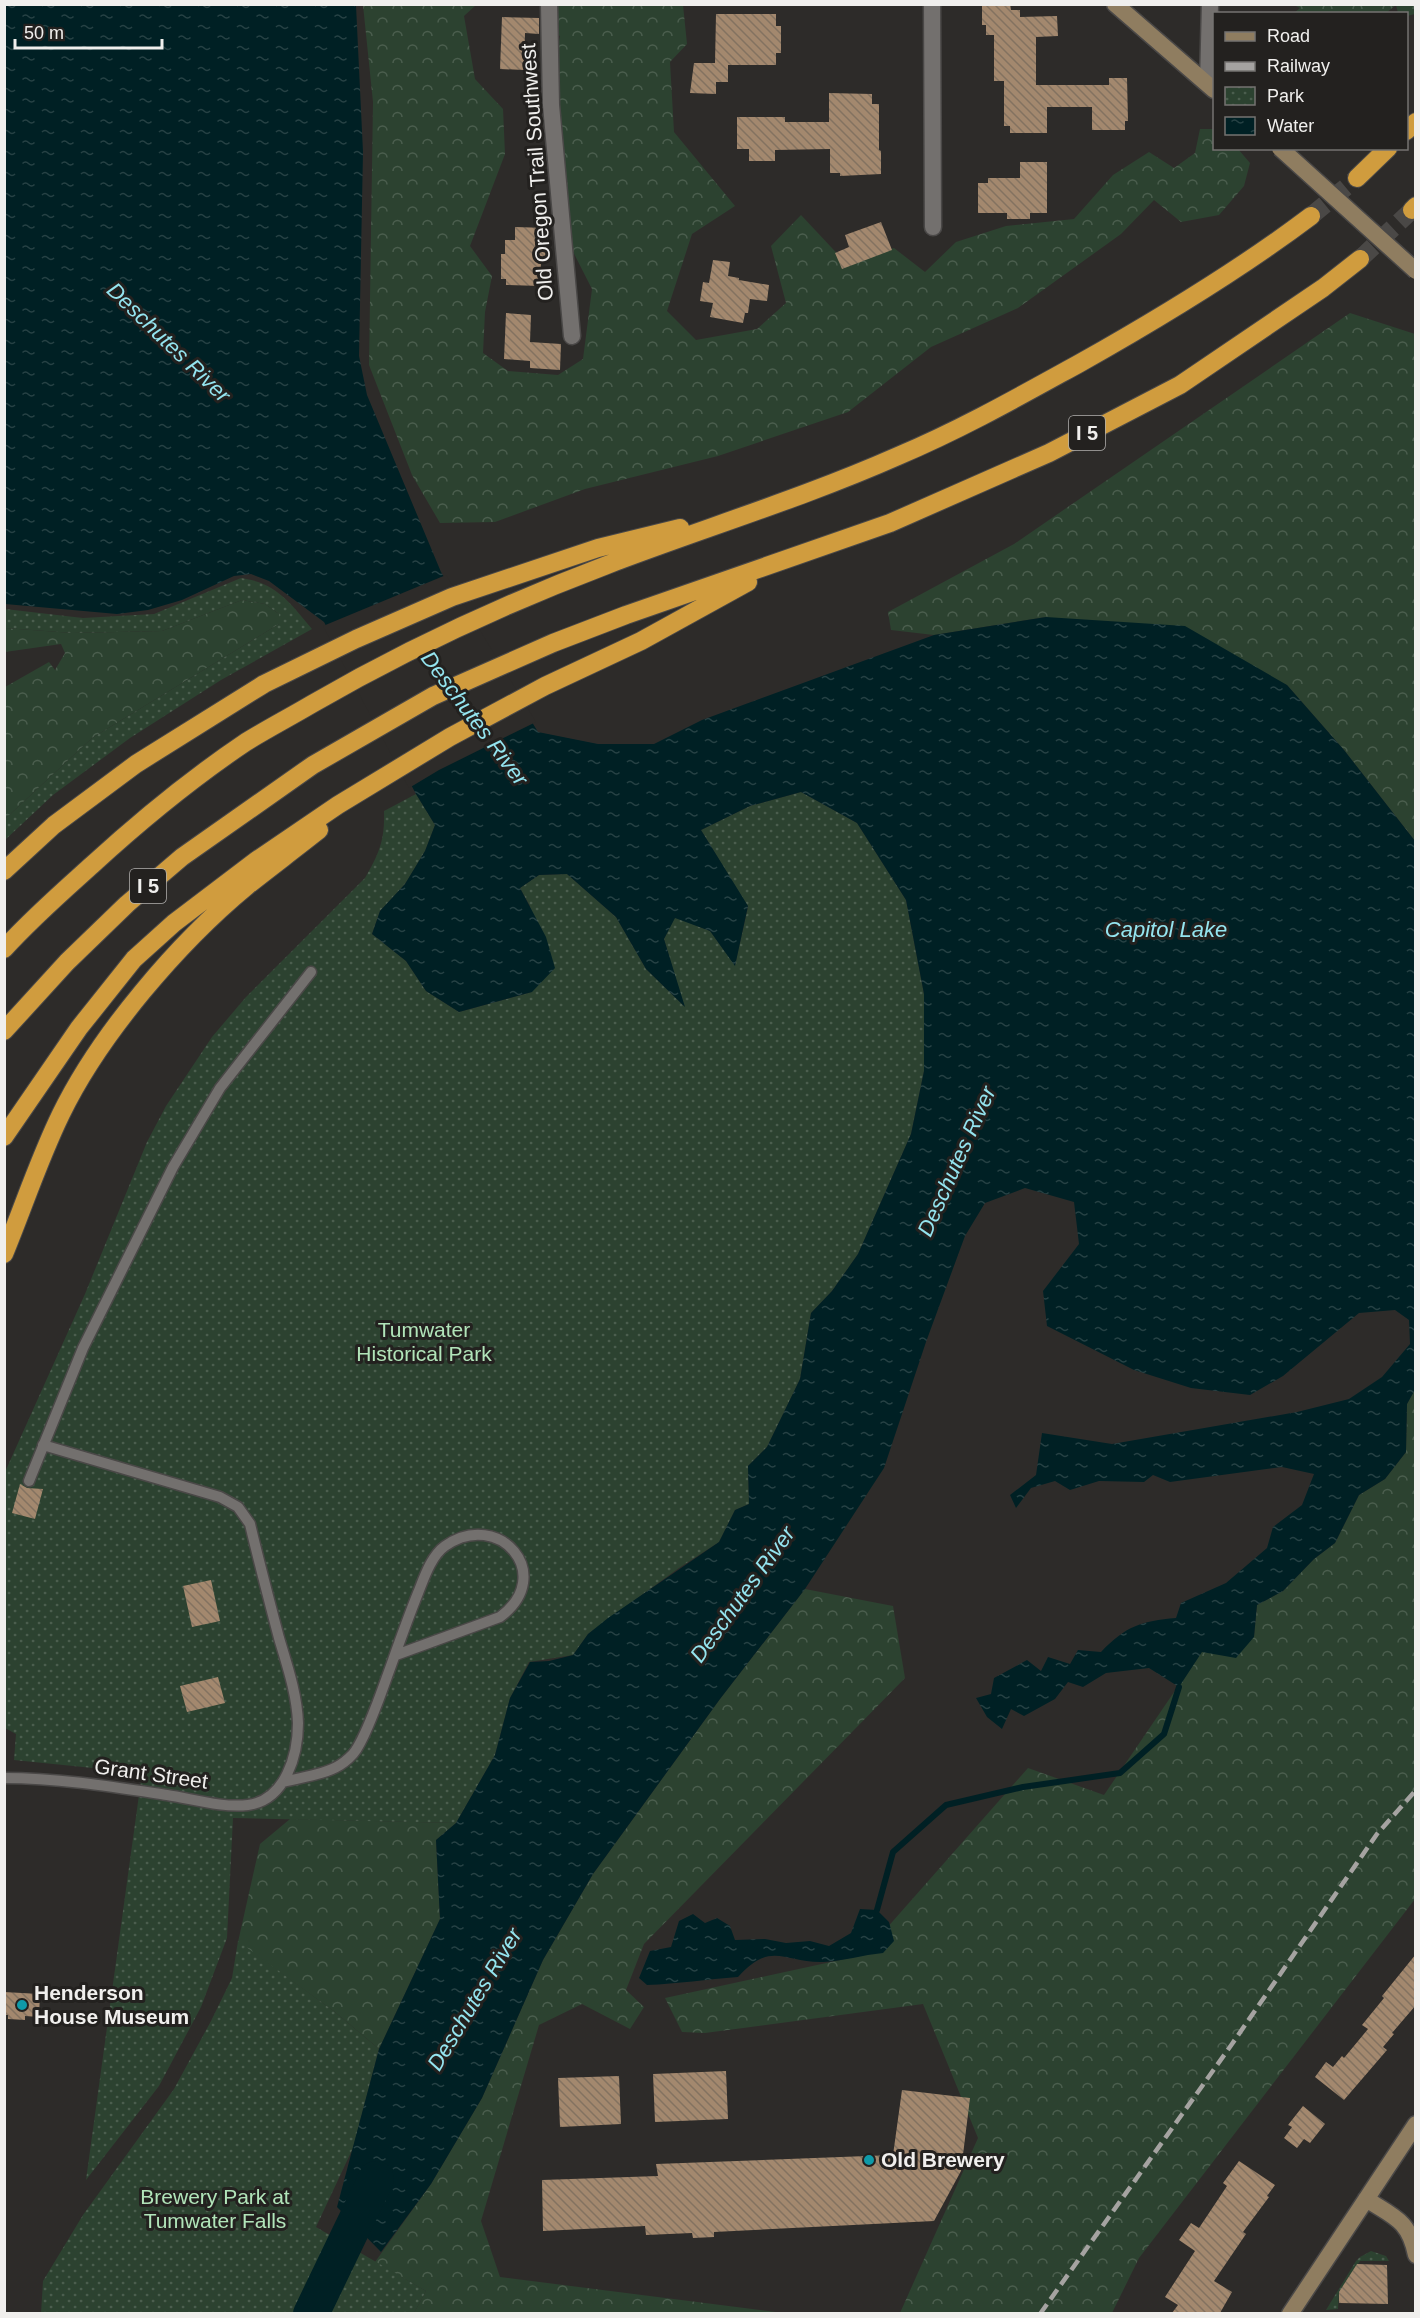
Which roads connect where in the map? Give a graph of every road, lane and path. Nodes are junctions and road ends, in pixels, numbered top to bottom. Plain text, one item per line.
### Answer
1 (549, 4) edge
2 (932, 4) edge
3 (1115, 4) edge
4 (1210, 4) edge
5 (1211, 87) edge
6 (1282, 150) edge
7 (1386, 150) edge
8 (1357, 178) tunnel mouth
9 (1311, 216) tunnel mouth
10 (933, 227) dead end
11 (1360, 259) tunnel mouth
12 (1416, 271) edge
13 (572, 336) dead end
14 (775, 505) junction
15 (788, 559) junction
16 (338, 805) junction
17 (4, 872) edge
18 (4, 949) edge
19 (310, 972) dead end
20 (4, 1031) edge
21 (4, 1137) edge
22 (4, 1254) edge
23 (43, 1445) junction
24 (29, 1481) dead end
25 (396, 1655) junction
26 (4, 1778) edge
27 (283, 1782) junction
28 (1416, 2124) edge
29 (1366, 2199) junction
30 (1416, 2255) edge
31 (1290, 2313) edge

1 - 13 street, Old Oregon Trail Southwest
2 - 10 street
3 - 5 main road
4 - 5 street
6 - 12 main road, bridge
7 - 8 highway
9 - 14 highway, I 5
11 - 15 highway, I 5
14 - 17 highway
14 - 18 highway, I 5
15 - 16 highway
15 - 20 highway, I 5
16 - 21 highway
16 - 22 highway
19 - 23 lane
23 - 24 lane
23 - 27 lane
25 - 25 lane
25 - 27 lane
26 - 27 lane, Grant Street
28 - 29 main road
29 - 30 main road
29 - 31 main road

